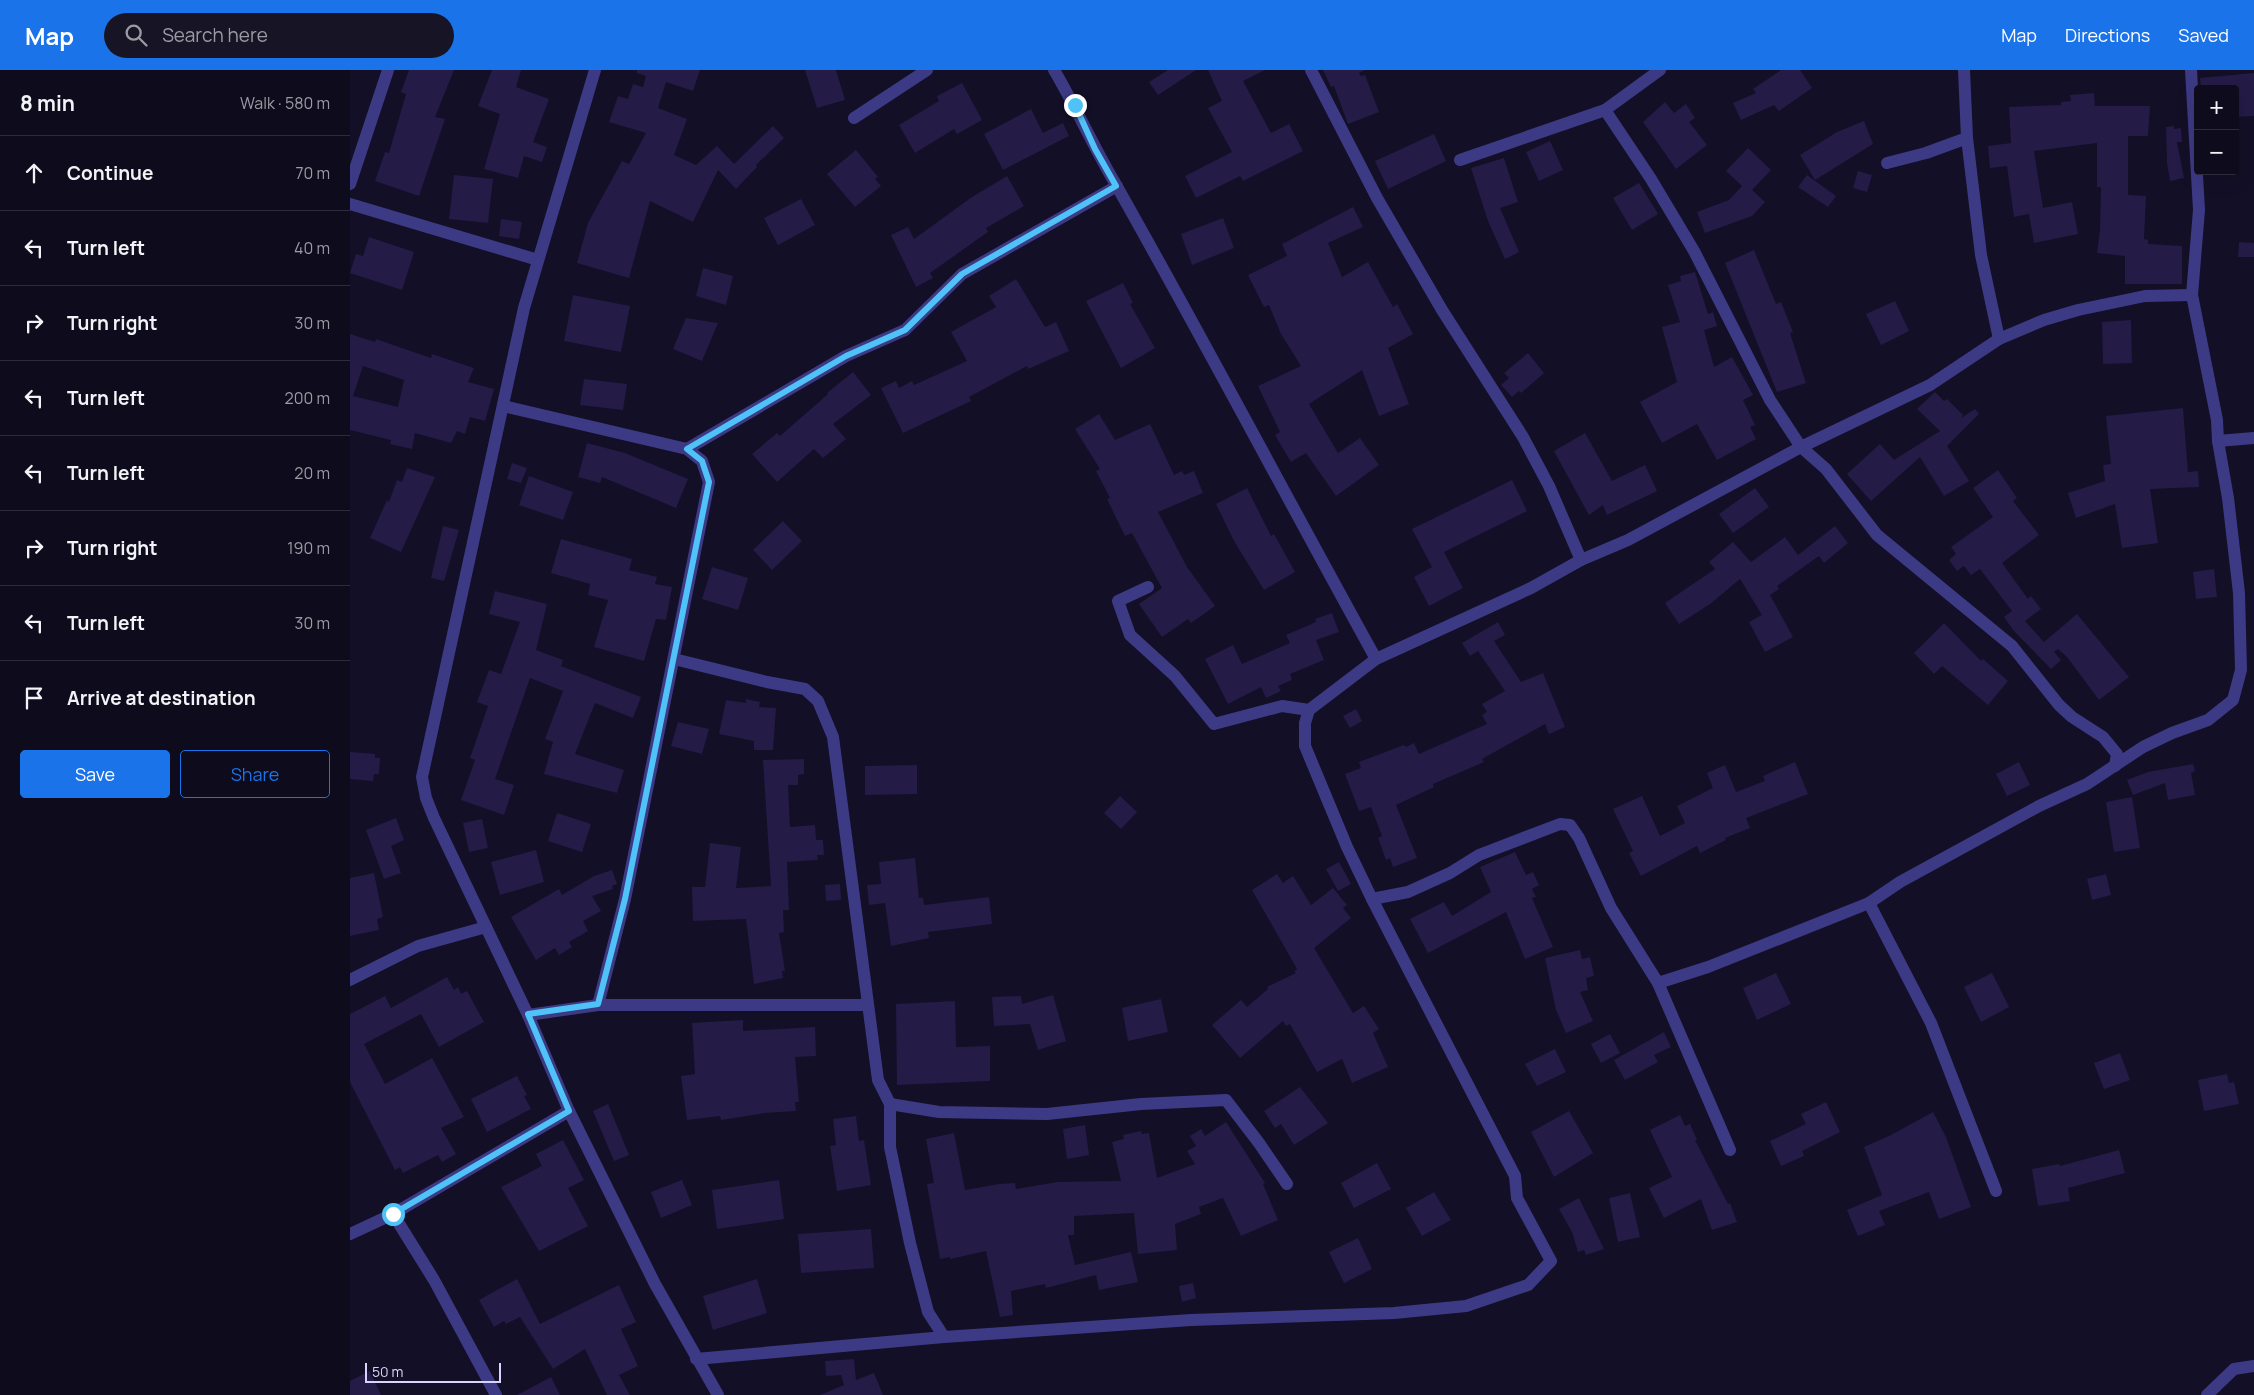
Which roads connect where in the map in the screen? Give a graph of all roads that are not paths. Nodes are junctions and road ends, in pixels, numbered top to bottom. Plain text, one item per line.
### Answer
1 (388, 70) edge
2 (595, 70) edge
3 (927, 70) edge
4 (1054, 70) edge
5 (1311, 70) edge
6 (1660, 70) edge
7 (1964, 70) edge
8 (2191, 70) edge
9 (1605, 110) junction
10 (854, 118) dead end
11 (1967, 138) junction
12 (1460, 160) dead end
13 (1887, 163) dead end
14 (350, 184) edge
15 (1116, 186) junction
16 (350, 204) edge
17 (538, 260) junction
18 (2192, 295) junction
19 (1999, 339) junction
20 (502, 406) junction
21 (2254, 438) edge
22 (2218, 441) junction
23 (1801, 447) junction
24 (687, 449) junction
25 (1581, 560) junction
26 (1148, 587) dead end
27 (674, 659) junction
28 (1376, 659) junction
29 (1309, 710) junction
30 (2115, 766) junction
31 (1372, 899) junction
32 (1869, 903) junction
33 (486, 927) junction
34 (350, 980) edge
35 (1658, 983) junction
36 (598, 1004) junction
37 (868, 1005) junction
38 (528, 1014) junction
39 (890, 1104) junction
40 (569, 1111) junction
41 (1730, 1150) dead end
42 (1286, 1184) dead end
43 (1996, 1191) dead end
44 (393, 1214) junction
45 (350, 1234) edge
46 (944, 1337) junction
47 (696, 1360) junction
48 (2254, 1366) edge
49 (496, 1395) edge
50 (718, 1395) edge
51 (2207, 1395) edge

1 - 14 street
2 - 17 street
3 - 10 street
4 - 15 street
5 - 25 street
6 - 9 street
7 - 11 street
8 - 18 street
9 - 12 street
9 - 23 street
11 - 13 street
11 - 19 street
15 - 24 street
15 - 28 street
16 - 17 street
17 - 20 street
18 - 19 street
18 - 22 street
19 - 23 street
20 - 24 street
20 - 33 street
21 - 22 street
22 - 30 street
23 - 25 street
23 - 30 street
24 - 27 street
25 - 28 street
26 - 29 street
27 - 36 street
27 - 37 street
28 - 29 street
29 - 31 street
30 - 32 street
31 - 35 street
31 - 46 street
32 - 35 street
32 - 43 street
33 - 34 street
33 - 38 street
35 - 41 street
36 - 37 street
36 - 38 street
37 - 39 street
38 - 40 street
39 - 42 street
39 - 46 street
40 - 44 street
40 - 47 street
44 - 45 street
44 - 49 street
46 - 47 street
47 - 50 street
48 - 51 street

